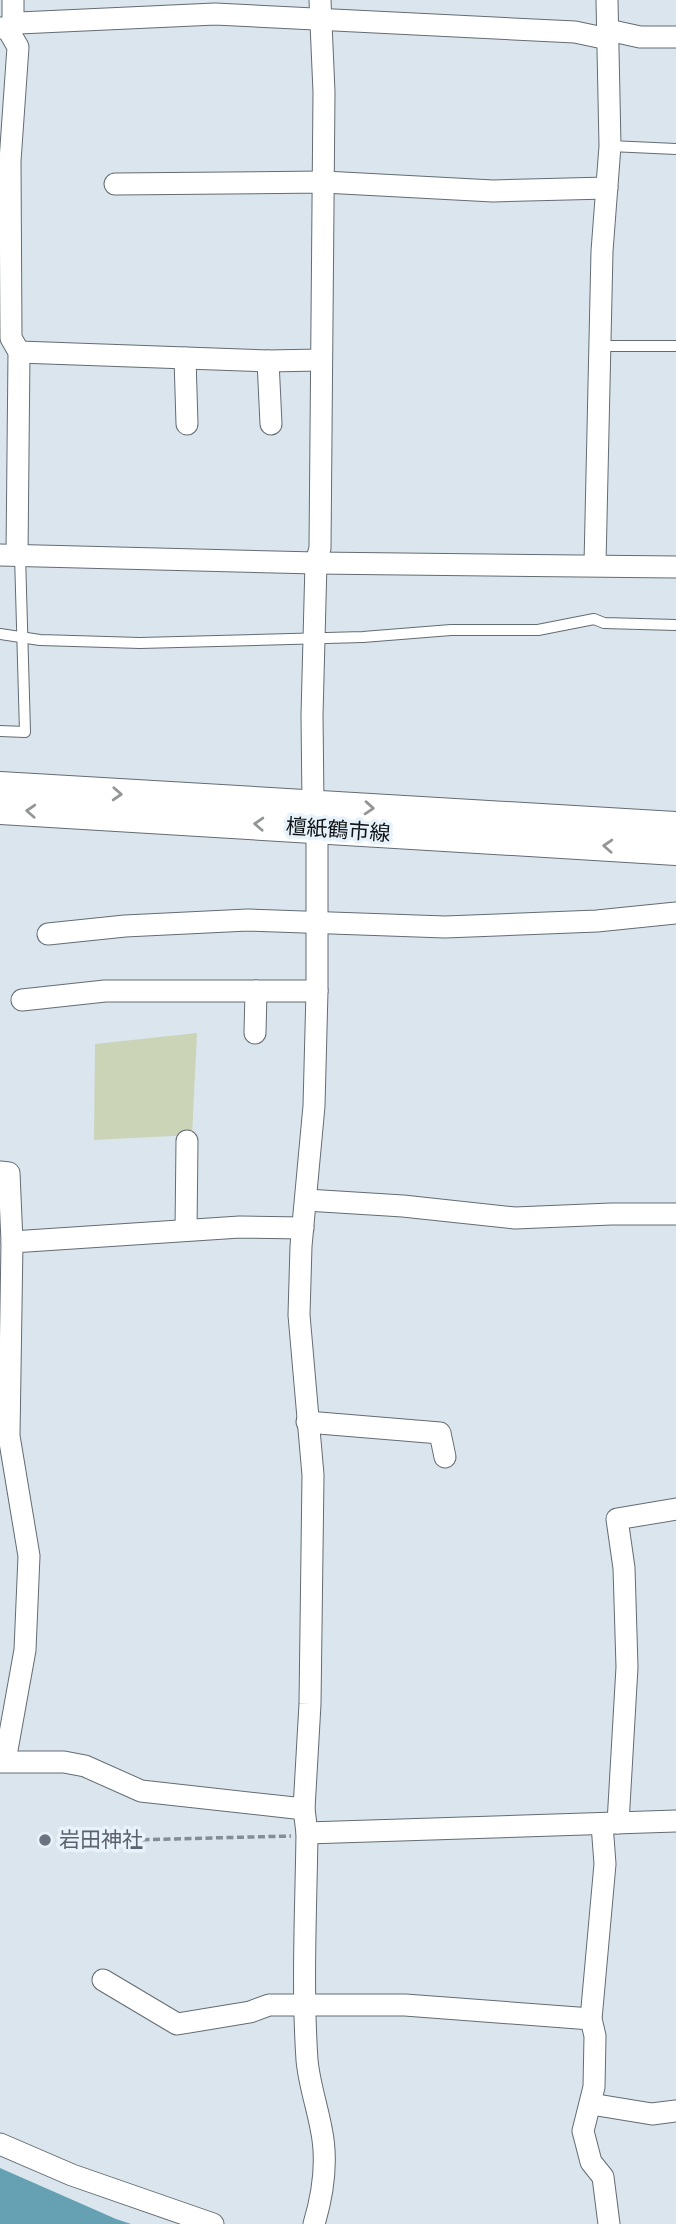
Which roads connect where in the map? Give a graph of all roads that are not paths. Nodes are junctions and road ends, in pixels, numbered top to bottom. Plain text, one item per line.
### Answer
1 (13, 0) edge
2 (607, 0) edge
3 (321, 9) edge
4 (7, 27) edge
5 (608, 34) junction
6 (676, 37) edge
7 (610, 146) junction
8 (676, 149) edge
9 (324, 182) junction
10 (115, 184) dead end
11 (607, 188) junction
12 (6, 233) edge
13 (10, 343) edge
14 (599, 346) junction
15 (676, 346) edge
16 (185, 358) junction
17 (320, 360) junction
18 (268, 361) junction
19 (187, 424) dead end
20 (271, 424) dead end
21 (12, 555) edge
22 (316, 564) junction
23 (595, 564) junction
24 (676, 567) edge
25 (676, 625) edge
26 (0, 634) edge
27 (23, 639) junction
28 (314, 639) junction
29 (0, 731) edge
30 (0, 788) edge
31 (0, 809) edge
32 (315, 817) junction
33 (676, 827) edge
34 (676, 850) edge
35 (676, 914) edge
36 (319, 922) junction
37 (48, 934) dead end
38 (256, 991) junction
39 (317, 991) junction
40 (22, 1000) dead end
41 (255, 1032) dead end
42 (187, 1141) dead end
43 (0, 1172) edge
44 (306, 1200) junction
45 (676, 1214) edge
46 (303, 1228) junction
47 (186, 1230) junction
48 (12, 1242) junction
49 (6, 1264) edge
50 (4, 1382) edge
51 (307, 1422) junction
52 (445, 1457) dead end
53 (676, 1509) edge
54 (3, 1762) edge
55 (304, 1809) junction
56 (676, 1821) edge
57 (610, 1824) junction
58 (307, 1833) junction
59 (103, 1980) dead end
60 (304, 2005) junction
61 (591, 2020) junction
62 (591, 2104) junction
63 (676, 2111) edge
64 (0, 2144) edge
65 (213, 2224) edge
66 (314, 2224) edge
67 (609, 2224) edge

1 - 4 street
2 - 5 street
3 - 4 street
3 - 5 street
3 - 9 street
4 - 12 street
5 - 6 street
5 - 7 street
7 - 8 lane
7 - 11 street
9 - 10 street
9 - 11 street
9 - 17 street
11 - 14 street
12 - 13 street
13 - 16 street
13 - 21 street
14 - 15 lane
14 - 23 street
16 - 18 street
16 - 19 street
17 - 18 street
17 - 22 street
18 - 20 street
21 - 22 street
21 - 27 lane
22 - 23 street
22 - 28 street
23 - 24 street
25 - 28 lane
26 - 27 lane
27 - 28 lane
27 - 29 lane
28 - 32 street
30 -> 32 main road, 檀紙鶴市線
32 -> 31 main road, 檀紙鶴市線
32 -> 33 main road, 檀紙鶴市線
34 -> 32 main road, 檀紙鶴市線
32 - 36 street
35 - 36 street
36 - 37 street
36 - 39 street
38 - 39 street
38 - 40 street
38 - 41 street
39 - 44 street
42 - 47 street
43 - 48 street
44 - 45 street
44 - 46 street
46 - 47 street
46 - 51 street
47 - 48 street
48 - 49 street
49 - 50 street
50 - 54 street
51 - 52 street
51 - 55 street
53 - 57 street
54 - 55 street
55 - 58 street
56 - 57 street
57 - 58 street
57 - 61 street
58 - 60 street
59 - 60 street
60 - 61 street
60 - 66 street
61 - 62 street
62 - 63 street
62 - 67 street
64 - 65 street

